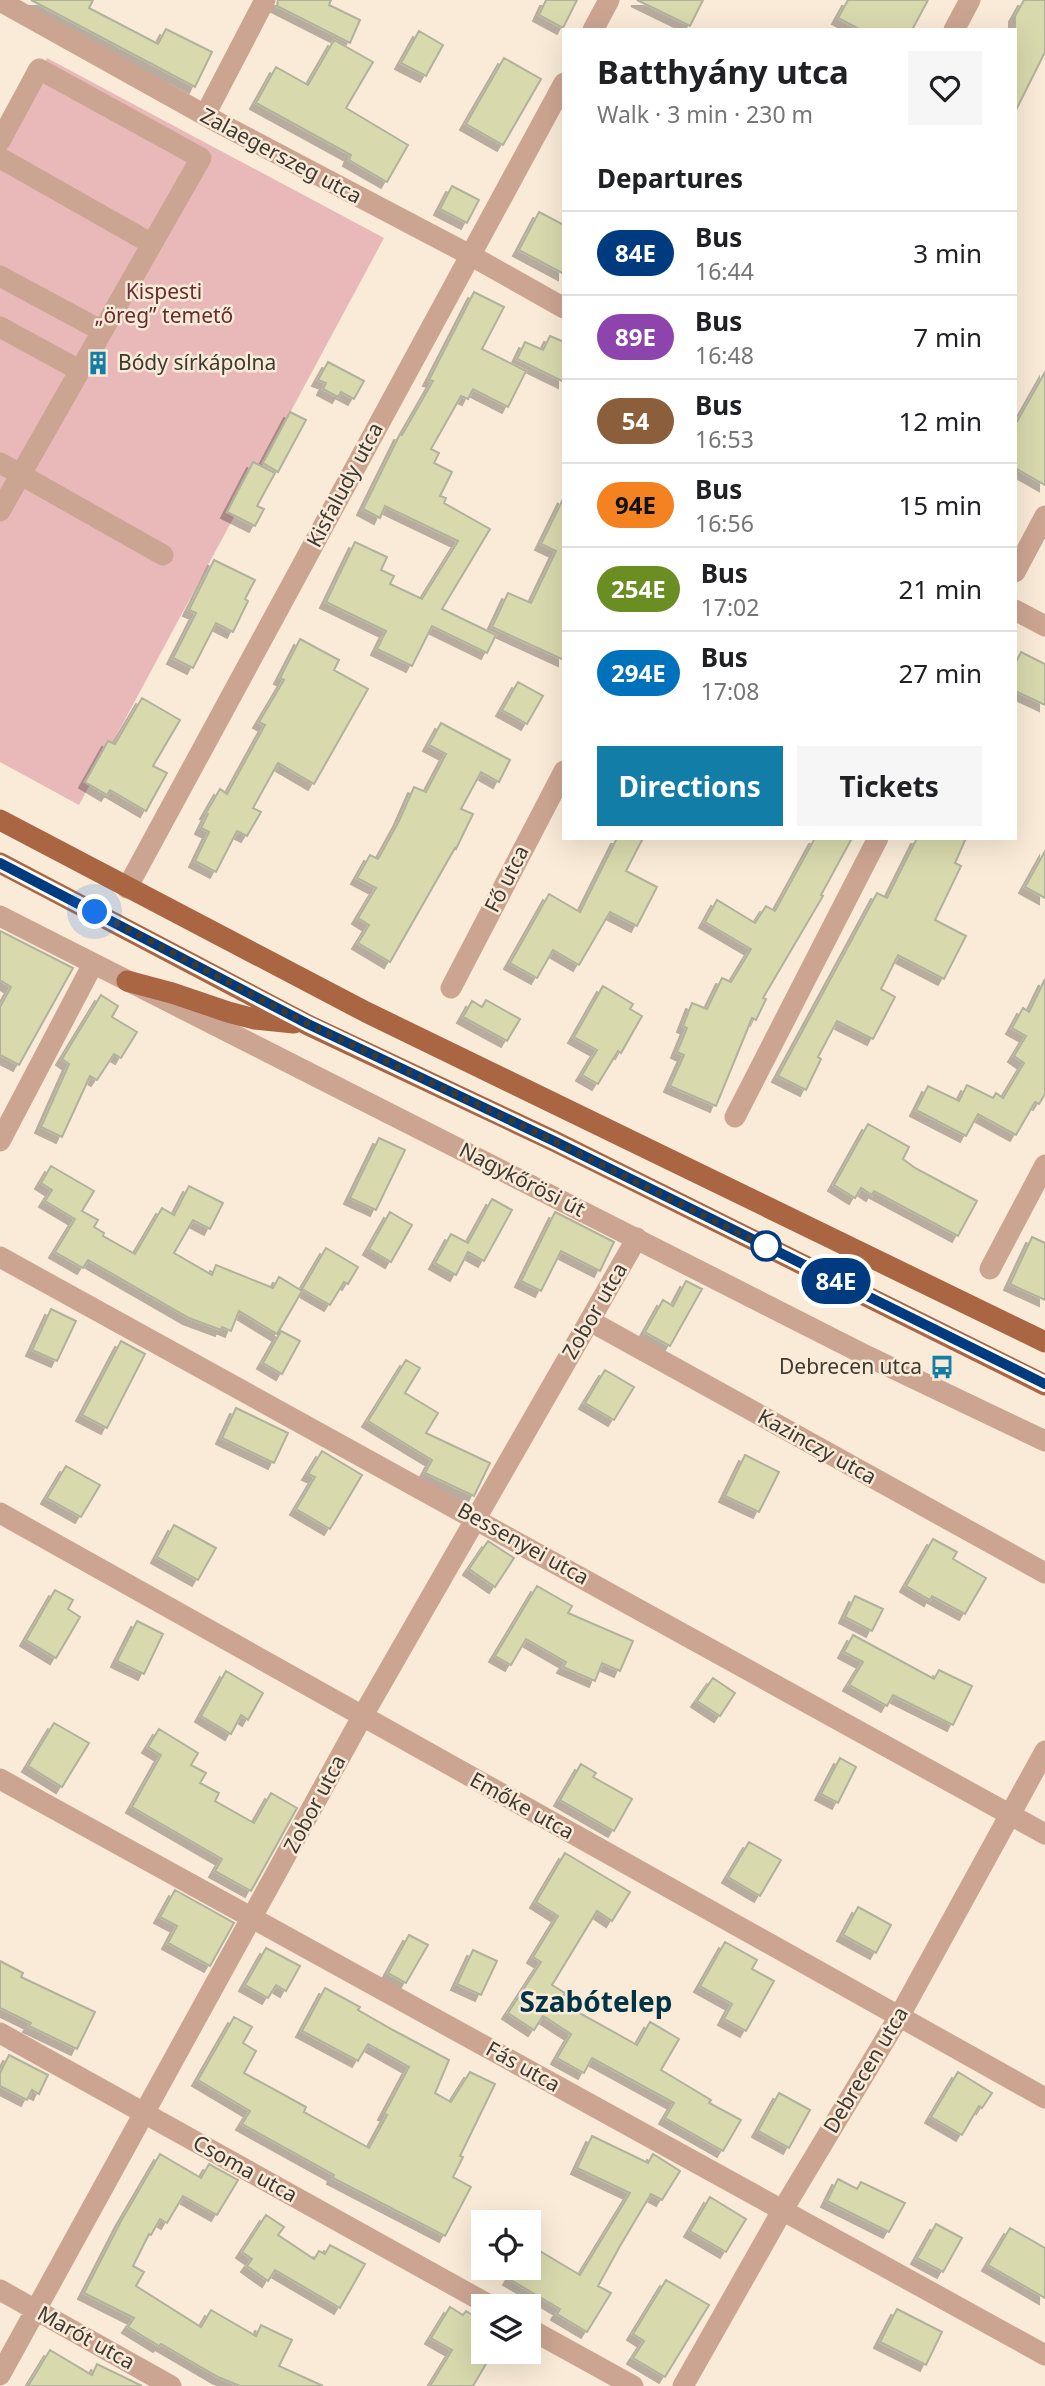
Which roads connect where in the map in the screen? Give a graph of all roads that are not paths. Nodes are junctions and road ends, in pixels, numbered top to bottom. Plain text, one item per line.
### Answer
1 (265, 0) edge
2 (609, 0) edge
3 (970, 0) edge
4 (0, 1) edge
5 (594, 28) edge
6 (955, 28) edge
7 (562, 87) edge
8 (212, 119) junction
9 (0, 141) edge
10 (0, 158) edge
11 (201, 158) junction
12 (152, 244) junction
13 (470, 255) junction
14 (0, 276) edge
15 (562, 307) edge
16 (0, 327) edge
17 (102, 331) junction
18 (79, 370) junction
19 (0, 463) edge
20 (20, 474) junction
21 (0, 511) edge
22 (1045, 516) edge
23 (163, 555) dead end
24 (1017, 568) edge
25 (1017, 611) edge
26 (1045, 626) edge
27 (562, 775) edge
28 (0, 820) edge
29 (877, 840) edge
30 (0, 863) edge
31 (127, 888) junction
32 (0, 916) edge
33 (93, 964) junction
34 (127, 981) junction
35 (451, 988) dead end
36 (308, 1024) junction
37 (735, 1117) dead end
38 (0, 1141) edge
39 (1045, 1165) edge
40 (637, 1238) junction
41 (0, 1257) edge
42 (990, 1269) dead end
43 (590, 1321) junction
44 (1045, 1342) edge
45 (1045, 1384) edge
46 (1045, 1441) edge
47 (0, 1514) edge
48 (476, 1518) junction
49 (1045, 1573) edge
50 (362, 1717) junction
51 (1045, 1751) edge
52 (0, 1779) edge
53 (1010, 1815) junction
54 (1045, 1834) edge
55 (254, 1917) junction
56 (900, 2015) junction
57 (0, 2033) edge
58 (1045, 2098) edge
59 (145, 2113) junction
60 (782, 2211) junction
61 (0, 2290) edge
62 (471, 2295) edge
63 (36, 2310) junction
64 (541, 2335) edge
65 (1045, 2355) edge
66 (0, 2375) edge
67 (172, 2386) edge
68 (633, 2386) edge
69 (683, 2386) edge

1 - 8 street
2 - 5 street
3 - 6 street
4 - 8 street, Zalaegerszeg utca
7 - 13 street, Kisfaludy utca
8 - 11 street
8 - 13 street, Zalaegerszeg utca
9 - 11 street
10 - 12 street
11 - 12 street
12 - 17 street
13 - 15 street, Zalaegerszeg utca
13 - 31 street, Kisfaludy utca
14 - 17 street
16 - 18 street
17 - 18 street
18 - 20 street
19 - 20 street
20 - 21 street
20 - 23 street
22 - 24 street
25 - 26 street
27 - 35 street, Fő utca
28 - 31 main road
29 - 37 street
30 - 36 main road
31 - 44 main road
32 - 33 street, Nagykőrösi út
33 - 34 street, Nagykőrösi út
33 - 38 street
34 - 36 main road
34 - 40 street, Nagykőrösi út
36 - 45 main road
39 - 42 street
40 - 43 street, Zobor utca
40 - 46 street, Nagykőrösi út
41 - 48 street, Bessenyei utca
43 - 48 street, Zobor utca
43 - 49 street, Kazinczy utca
47 - 50 street, Emőke utca
48 - 50 street, Zobor utca
48 - 53 street, Bessenyei utca
50 - 55 street, Zobor utca
50 - 56 street, Emőke utca
51 - 53 street, Debrecen utca
52 - 55 street, Fás utca
53 - 54 street, Bessenyei utca
53 - 56 street, Debrecen utca
55 - 59 street, Zobor utca
55 - 60 street, Fás utca
56 - 58 street, Emőke utca
56 - 60 street, Debrecen utca
57 - 59 street, Csoma utca
59 - 62 street, Csoma utca
59 - 63 street, Zobor utca
60 - 65 street, Fás utca
60 - 69 street, Debrecen utca
61 - 63 street, Marót utca
63 - 66 street, Zobor utca
63 - 67 street, Marót utca
64 - 68 street

